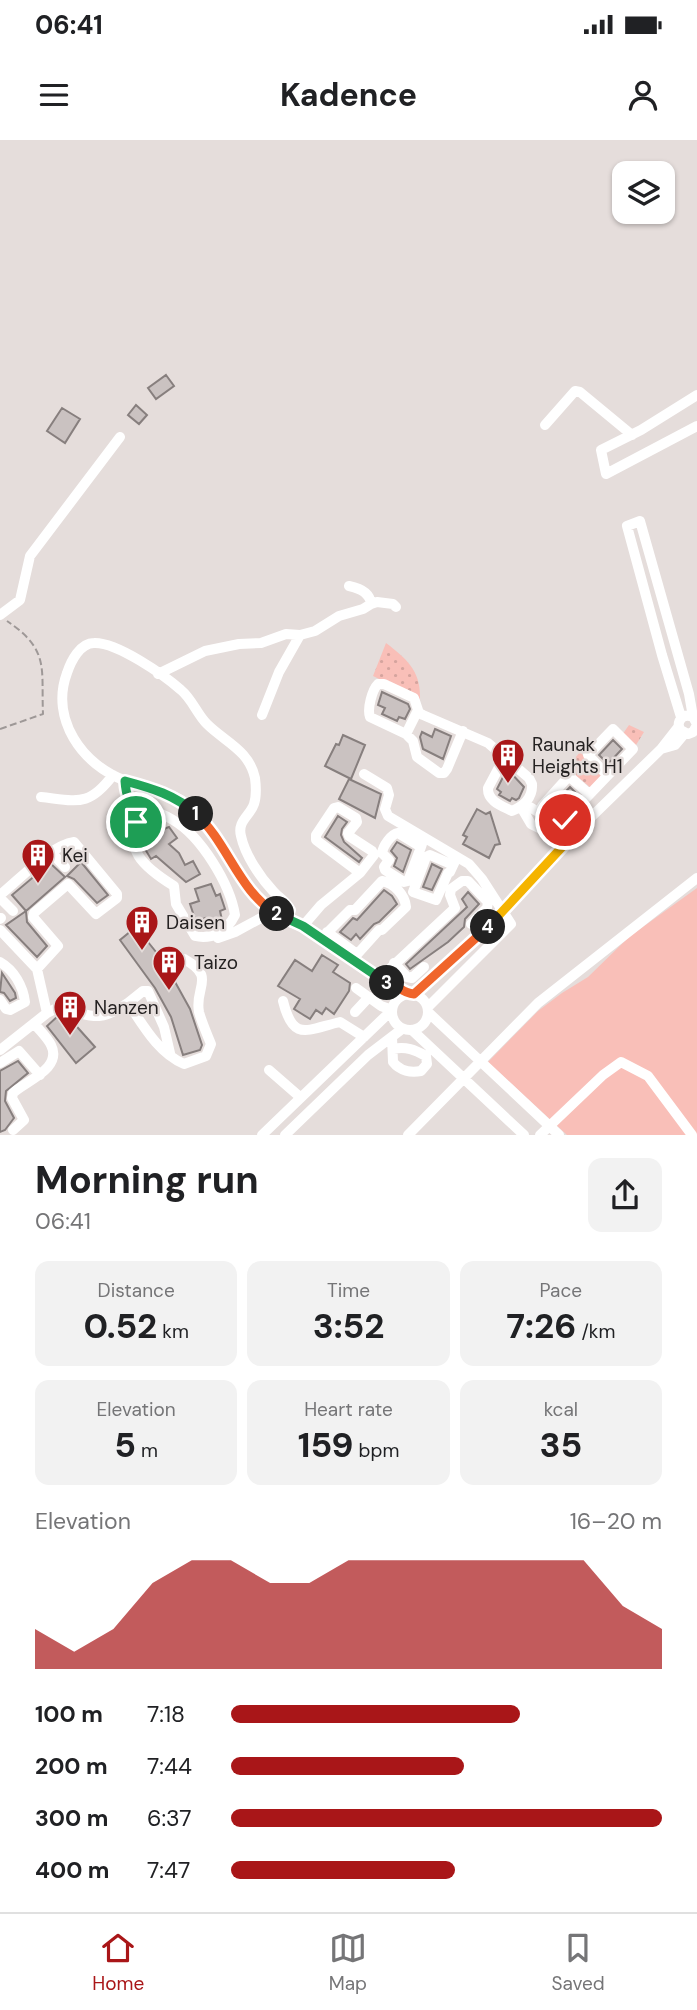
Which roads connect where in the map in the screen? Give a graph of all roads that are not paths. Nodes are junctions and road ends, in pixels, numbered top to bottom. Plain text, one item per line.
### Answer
1 (697, 395) edge
2 (545, 425) dead end
3 (696, 427) edge
4 (632, 435) junction
5 (120, 437) dead end
6 (349, 586) dead end
7 (371, 604) junction
8 (396, 607) dead end
9 (0, 616) edge
10 (300, 635) junction
11 (158, 674) junction
12 (418, 710) junction
13 (262, 715) dead end
14 (689, 724) edge
15 (463, 731) junction
16 (406, 734) junction
17 (504, 758) junction
18 (113, 775) junction
19 (364, 775) dead end
20 (125, 781) junction
21 (589, 794) junction
22 (613, 794) junction
23 (41, 797) dead end
24 (523, 806) junction
25 (142, 812) junction
26 (569, 815) junction
27 (574, 834) junction
28 (423, 843) junction
29 (51, 852) junction
30 (455, 861) junction
31 (65, 867) dead end
32 (360, 873) junction
33 (697, 878) edge
34 (0, 896) edge
35 (13, 911) dead end
36 (272, 912) junction
37 (503, 913) junction
38 (288, 920) junction
39 (471, 924) dead end
40 (303, 926) junction
41 (0, 930) edge
42 (324, 936) junction
43 (218, 938) dead end
44 (354, 958) junction
45 (184, 959) dead end
46 (0, 962) edge
47 (394, 963) junction
48 (424, 967) dead end
49 (37, 969) junction
50 (383, 980) junction
51 (356, 988) dead end
52 (406, 996) junction
53 (369, 997) junction
54 (0, 1000) edge
55 (283, 1001) dead end
56 (125, 1004) junction
57 (392, 1010) junction
58 (428, 1010) junction
59 (355, 1012) dead end
60 (47, 1013) junction
61 (34, 1023) junction
62 (407, 1029) junction
63 (364, 1037) junction
64 (392, 1037) junction
65 (147, 1042) dead end
66 (393, 1049) dead end
67 (0, 1050) edge
68 (170, 1053) junction
69 (482, 1062) junction
70 (0, 1063) edge
71 (269, 1070) dead end
72 (40, 1075) junction
73 (463, 1078) junction
74 (300, 1097) junction
75 (550, 1126) junction
76 (13, 1130) dead end
77 (269, 1133) edge
78 (413, 1133) edge
79 (285, 1135) edge
80 (524, 1135) edge
81 (540, 1135) edge
82 (559, 1135) edge
83 (692, 1135) edge

1 - 4 street
2 - 4 street
3 - 4 street
5 - 9 street
6 - 7 street
7 - 8 street
7 - 10 street
10 - 11 street
10 - 13 street
11 - 18 street
11 - 38 street
12 - 15 street
12 - 16 street
12 - 16 street
14 - 14 street
14 - 22 street
15 - 16 street
15 - 17 street
17 - 24 street
17 - 24 street
18 - 20 street
18 - 23 street
19 - 28 street
20 - 25 street
20 - 36 street
21 - 22 street
21 - 26 street
21 - 26 street
22 - 27 street
24 - 27 street
25 - 25 street
26 - 27 street
27 - 37 street
28 - 28 street
28 - 30 street
29 - 31 street
29 - 34 street
29 - 49 street
30 - 30 street
30 - 37 street
32 - 32 street
32 - 40 street
33 - 69 street
34 - 35 street
36 - 38 street
36 - 43 street
37 - 52 street
37 - 58 street
38 - 40 street
39 - 47 street
40 - 42 street
41 - 49 street
42 - 44 street
42 - 44 street
44 - 50 street
45 - 68 street
46 - 54 street
47 - 48 street
47 - 50 street
49 - 60 street
50 - 52 street
51 - 53 street
52 - 57 street
52 - 58 street
53 - 57 street
53 - 59 street
55 - 63 street
56 - 60 street
56 - 65 street
56 - 68 street
56 - 68 street
57 - 62 street
57 - 63 street
58 - 62 street
58 - 69 street
60 - 61 street
61 - 67 street
61 - 72 street
62 - 64 street
62 - 73 street
63 - 74 street
64 - 66 street
64 - 79 street
69 - 73 street
69 - 75 street
70 - 72 street
71 - 74 street
72 - 76 street
73 - 78 street
73 - 80 street
74 - 77 street
75 - 81 street
75 - 82 street
75 - 83 street

